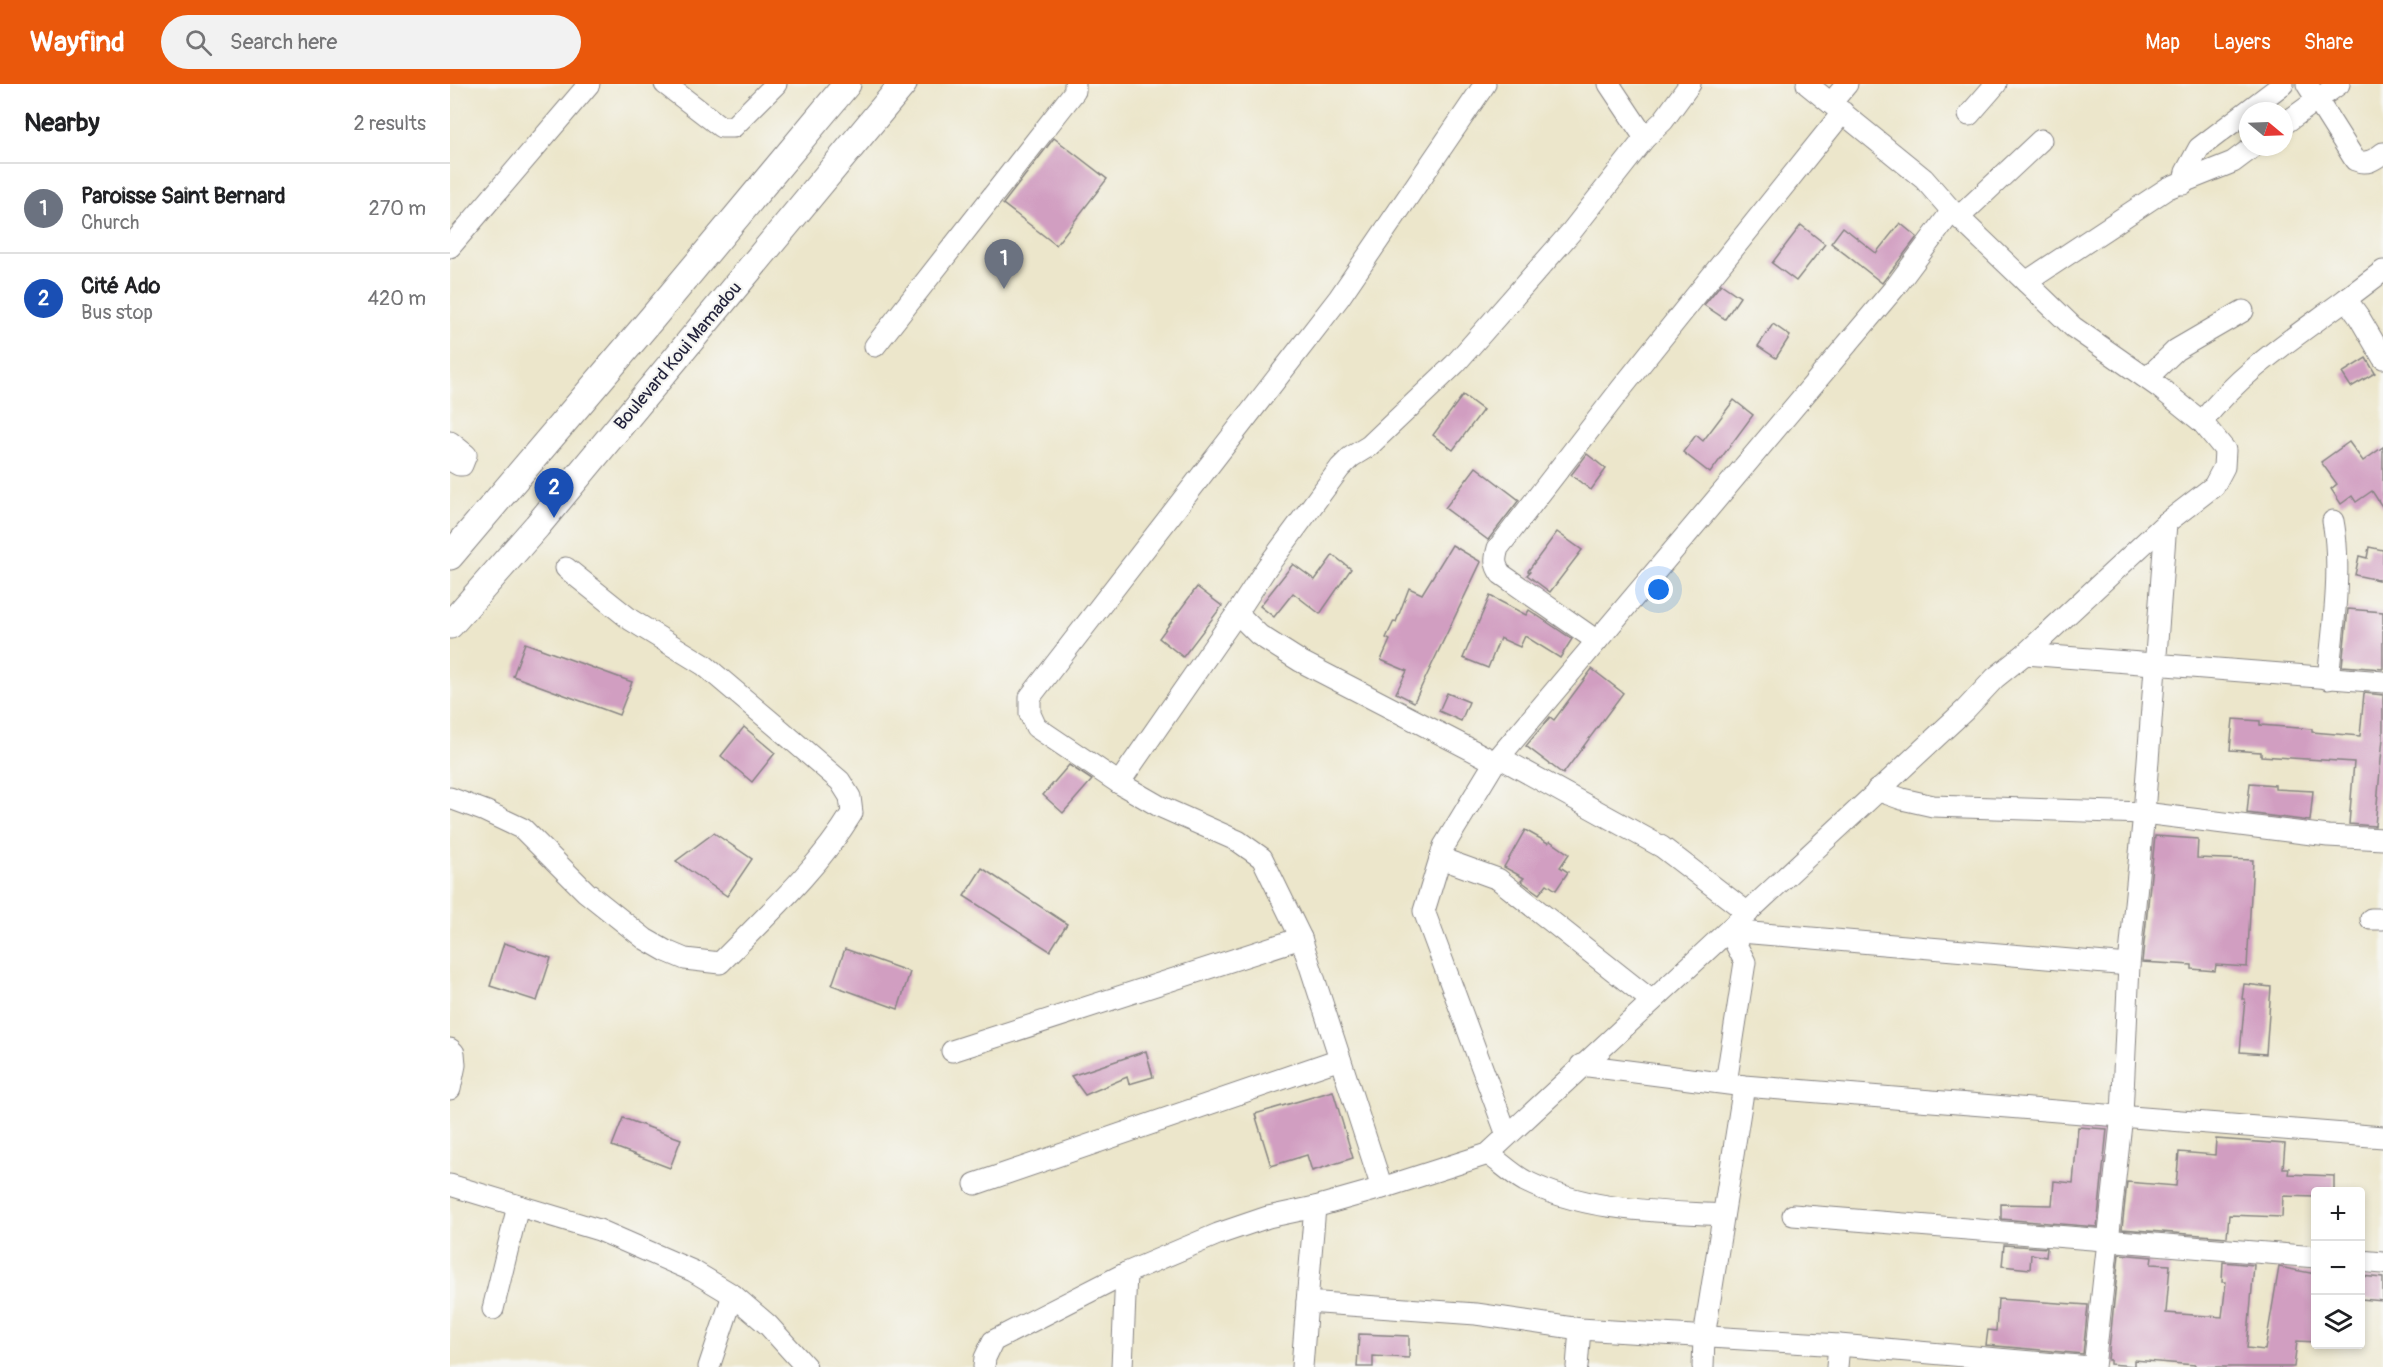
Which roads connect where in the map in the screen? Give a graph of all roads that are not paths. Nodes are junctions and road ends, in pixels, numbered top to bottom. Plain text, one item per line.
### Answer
1 (588, 84) edge
2 (666, 84) edge
3 (776, 84) edge
4 (847, 84) edge
5 (903, 84) edge
6 (1075, 84) edge
7 (1485, 84) edge
8 (1609, 84) edge
9 (1690, 84) edge
10 (1808, 84) edge
11 (1847, 84) edge
12 (1996, 84) edge
13 (2283, 84) edge
14 (2339, 84) edge
15 (2312, 92) edge
16 (1837, 107) junction
17 (2293, 114) edge
18 (1969, 115) dead end
19 (1645, 138) junction
20 (2041, 140) dead end
21 (2383, 153) edge
22 (2241, 156) edge
23 (2183, 183) junction
24 (1955, 214) junction
25 (450, 247) edge
26 (2383, 271) edge
27 (2026, 282) junction
28 (2346, 299) junction
29 (2243, 311) dead end
30 (874, 345) dead end
31 (2383, 358) edge
32 (2147, 378) junction
33 (2202, 422) junction
34 (450, 441) edge
35 (450, 460) edge
36 (2333, 521) dead end
37 (2166, 523) junction
38 (450, 556) edge
39 (566, 568) dead end
40 (1237, 613) junction
41 (450, 625) edge
42 (1597, 641) junction
43 (2025, 654) junction
44 (2156, 665) junction
45 (2328, 679) junction
46 (2383, 682) edge
47 (1497, 759) junction
48 (1119, 783) junction
49 (1877, 790) junction
50 (450, 798) edge
51 (2144, 813) junction
52 (2383, 839) edge
53 (1440, 858) junction
54 (1748, 913) junction
55 (1729, 931) junction
56 (1301, 938) junction
57 (2129, 965) junction
58 (1652, 1001) junction
59 (450, 1049) edge
60 (952, 1051) dead end
61 (1340, 1059) junction
62 (1581, 1065) junction
63 (1735, 1085) junction
64 (450, 1089) edge
65 (2122, 1115) junction
66 (1507, 1135) junction
67 (2383, 1137) edge
68 (1488, 1154) junction
69 (975, 1184) dead end
70 (450, 1185) edge
71 (1382, 1188) junction
72 (518, 1206) junction
73 (1315, 1207) junction
74 (1723, 1215) junction
75 (1793, 1215) dead end
76 (2109, 1240) junction
77 (2311, 1257) edge
78 (2365, 1261) edge
79 (2383, 1263) edge
80 (1126, 1273) junction
81 (733, 1295) junction
82 (1307, 1302) junction
83 (493, 1309) dead end
84 (1580, 1329) junction
85 (1704, 1337) junction
86 (1839, 1345) junction
87 (1963, 1361) edge
88 (709, 1367) edge
89 (806, 1367) edge
90 (984, 1367) edge
91 (1122, 1367) edge
92 (1302, 1367) edge
93 (1577, 1367) edge
94 (1703, 1367) edge
95 (1837, 1367) edge
96 (2092, 1367) edge

1 - 25 street
2 - 3 street
4 - 38 main road
5 - 41 main road, Boulevard Koui Mamadou
6 - 30 street
7 - 48 street
8 - 19 street
9 - 19 street
10 - 16 street
11 - 16 street
12 - 18 street
13 - 23 street
14 - 15 street
15 - 17 street
15 - 21 street
16 - 24 street
16 - 42 street
19 - 40 street
20 - 24 street
22 - 23 street
23 - 27 street
24 - 27 street
24 - 42 street
26 - 28 street
27 - 32 street
28 - 31 street
28 - 33 street
29 - 32 street
32 - 33 street
33 - 37 street
34 - 35 street
36 - 45 street
37 - 43 street
37 - 44 street
39 - 50 street
40 - 47 street
40 - 48 street
42 - 47 street
43 - 44 street
43 - 49 street
44 - 45 street
44 - 51 street
45 - 46 street
47 - 53 street
47 - 54 street
48 - 56 street
49 - 51 street
49 - 54 street
51 - 52 street
51 - 57 street
53 - 58 street
53 - 66 street
54 - 55 street
55 - 57 street
55 - 58 street
55 - 63 street
56 - 60 street
56 - 61 street
57 - 65 street
58 - 62 street
59 - 64 street
61 - 69 street
61 - 71 street
62 - 63 street
62 - 66 street
63 - 65 street
63 - 74 street
65 - 67 street
65 - 76 street
66 - 68 street
68 - 71 street
68 - 74 street
70 - 72 street
71 - 73 street
72 - 81 street
72 - 83 street
73 - 80 street
73 - 82 street
74 - 85 street
75 - 76 street
76 - 77 street
76 - 96 street
78 - 79 street
80 - 90 street
80 - 91 street
81 - 88 street
81 - 89 street
82 - 84 street
82 - 92 street
84 - 85 street
84 - 93 street
85 - 86 street
85 - 94 street
86 - 87 street
86 - 95 street
87 - 96 street

